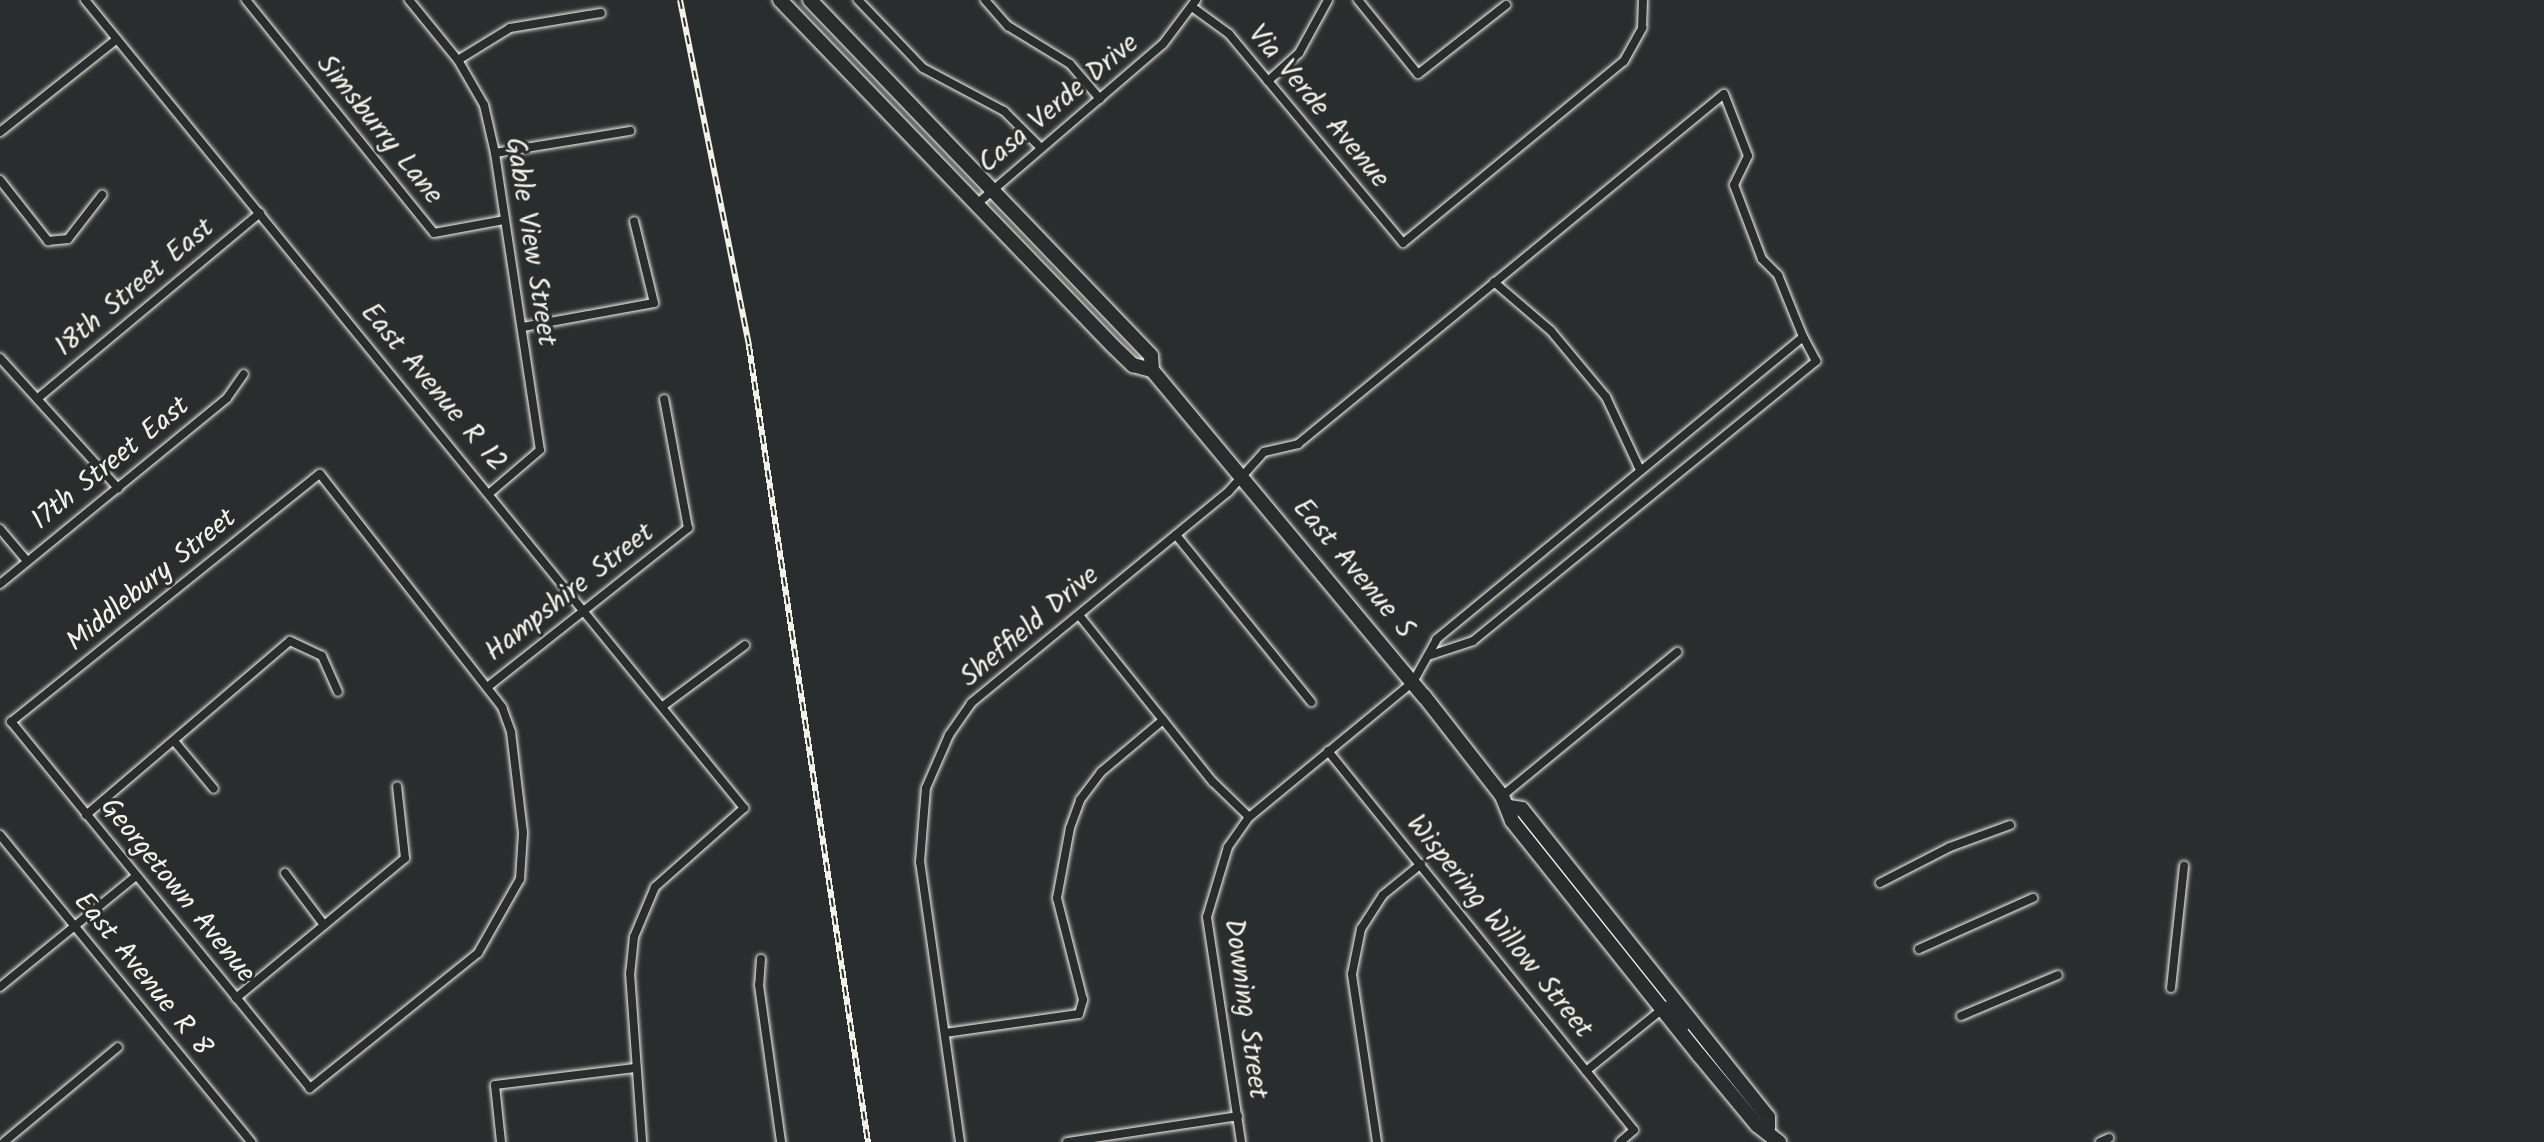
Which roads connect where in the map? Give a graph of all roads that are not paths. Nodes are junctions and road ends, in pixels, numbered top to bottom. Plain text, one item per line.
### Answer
1 (85, 0) edge
2 (246, 0) edge
3 (409, 0) edge
4 (780, 0) edge
5 (810, 0) edge
6 (858, 0) edge
7 (985, 0) edge
8 (1328, 0) edge
9 (1358, 0) edge
10 (1643, 0) edge
11 (1194, 4) edge
12 (1506, 5) dead end
13 (601, 13) dead end
14 (117, 39) junction
15 (458, 60) junction
16 (1268, 81) junction
17 (1100, 99) junction
18 (630, 131) dead end
19 (0, 132) edge
20 (1040, 147) junction
21 (495, 153) junction
22 (0, 180) edge
23 (993, 188) junction
24 (102, 195) dead end
25 (978, 203) junction
26 (260, 213) junction
27 (504, 220) junction
28 (634, 221) dead end
29 (1494, 282) junction
30 (523, 327) junction
31 (1803, 337) junction
32 (0, 358) edge
33 (1152, 370) junction
34 (244, 374) dead end
35 (38, 398) junction
36 (664, 399) dead end
37 (1640, 470) junction
38 (1242, 475) junction
39 (118, 488) junction
40 (491, 492) junction
41 (0, 529) edge
42 (1176, 535) junction
43 (27, 561) junction
44 (0, 584) edge
45 (587, 611) junction
46 (1079, 615) junction
47 (745, 645) dead end
48 (1677, 652) dead end
49 (1431, 655) junction
50 (1413, 682) junction
51 (490, 685) junction
52 (338, 692) dead end
53 (1311, 702) dead end
54 (663, 706) junction
55 (1163, 720) junction
56 (11, 722) joint
57 (174, 741) junction
58 (1328, 751) junction
59 (397, 786) dead end
60 (214, 789) dead end
61 (1505, 801) junction
62 (86, 815) junction
63 (1249, 817) junction
64 (2010, 825) dead end
65 (0, 835) edge
66 (1421, 864) junction
67 (2184, 866) dead end
68 (285, 873) dead end
69 (136, 876) junction
70 (1880, 883) dead end
71 (2033, 898) dead end
72 (324, 925) junction
73 (73, 927) junction
74 (1919, 949) dead end
75 (761, 959) dead end
76 (2058, 975) dead end
77 (0, 987) edge
78 (2171, 988) dead end
79 (236, 998) junction
80 (1661, 1008) junction
81 (1961, 1016) dead end
82 (945, 1033) junction
83 (118, 1047) dead end
84 (1720, 1057) junction
85 (635, 1068) junction
86 (1586, 1071) junction
87 (1238, 1116) junction
88 (1768, 1128) junction
89 (1088, 1140) edge
90 (4, 1142) edge
91 (251, 1142) edge
92 (501, 1142) edge
93 (642, 1142) edge
94 (781, 1142) edge
95 (960, 1142) edge
96 (1067, 1142) edge
97 (1241, 1142) edge
98 (1377, 1142) edge
99 (1620, 1142) edge
100 (1779, 1142) edge

1 - 14 street, East Avenue R 12
2 - 27 street, Simsburry Lane
3 - 15 street, Gable View Street
4 - 25 main road, East Avenue S
5 - 23 main road, East Avenue S
6 - 20 street
7 - 17 street
8 - 16 street
9 - 12 street
10 - 16 street, Via Verde Avenue
11 - 16 street, Via Verde Avenue
11 - 17 street, Casa Verde Drive
13 - 15 street
14 - 19 street
14 - 26 street, East Avenue R 12
15 - 21 street, Gable View Street
17 - 20 street, Casa Verde Drive
18 - 21 street
20 - 23 street, Casa Verde Drive
21 - 27 street, Gable View Street
22 - 24 street
23 - 25 street, Casa Verde Drive
23 - 33 main road, East Avenue S
25 - 33 main road, East Avenue S
26 - 35 street, 18th Street East
26 - 40 street, East Avenue R 12
27 - 30 street, Gable View Street
28 - 30 street
29 - 31 street, Sheffield Drive
29 - 37 street
29 - 38 street, Sheffield Drive
30 - 40 street, Gable View Street
31 - 37 street, Downing Street
31 - 49 street
32 - 35 street
33 - 38 main road, East Avenue S
34 - 39 street, 17th Street East
35 - 39 street
36 - 45 street, Hampshire Street
37 - 49 street, Downing Street
38 - 42 street, Sheffield Drive
38 - 50 main road, East Avenue S
39 - 43 street, 17th Street East
40 - 45 street, East Avenue R 12
41 - 43 street
42 - 46 street, Sheffield Drive
42 - 53 street
43 - 44 street, 17th Street East
45 - 51 street, Hampshire Street
45 - 54 street, East Avenue R 12
46 - 55 street
46 - 82 street, Sheffield Drive
47 - 54 street
48 - 61 street
49 - 50 street, Downing Street
50 - 58 street, Downing Street
50 - 61 main road, East Avenue S
51 - 56 street, Middlebury Street
51 - 79 street, Georgetown Avenue
52 - 57 street
54 - 85 street, East Avenue R 12
55 - 63 street
55 - 82 street
56 - 62 street, Georgetown Avenue
57 - 60 street
57 - 62 street
58 - 63 street, Downing Street
58 - 66 street, Wispering Willow Street
59 - 72 street
61 - 80 main road, East Avenue S
61 - 84 main road, East Avenue S
62 - 69 street, Georgetown Avenue
63 - 87 street, Downing Street
64 - 70 street
65 - 73 street, East Avenue R 8
66 - 86 street, Wispering Willow Street
66 - 98 street
67 - 78 street
68 - 72 street
69 - 73 street
69 - 79 street, Georgetown Avenue
71 - 74 street
72 - 79 street
73 - 77 street
73 - 91 street, East Avenue R 8
75 - 94 street
76 - 81 street
80 - 84 street
80 - 86 street
80 - 88 main road, East Avenue S
82 - 95 street, Sheffield Drive
83 - 90 street
84 - 88 main road, East Avenue S
85 - 92 street
85 - 93 street
86 - 99 street, Wispering Willow Street
87 - 89 street
87 - 97 street, Downing Street
88 - 100 main road, East Avenue S
89 - 96 street

